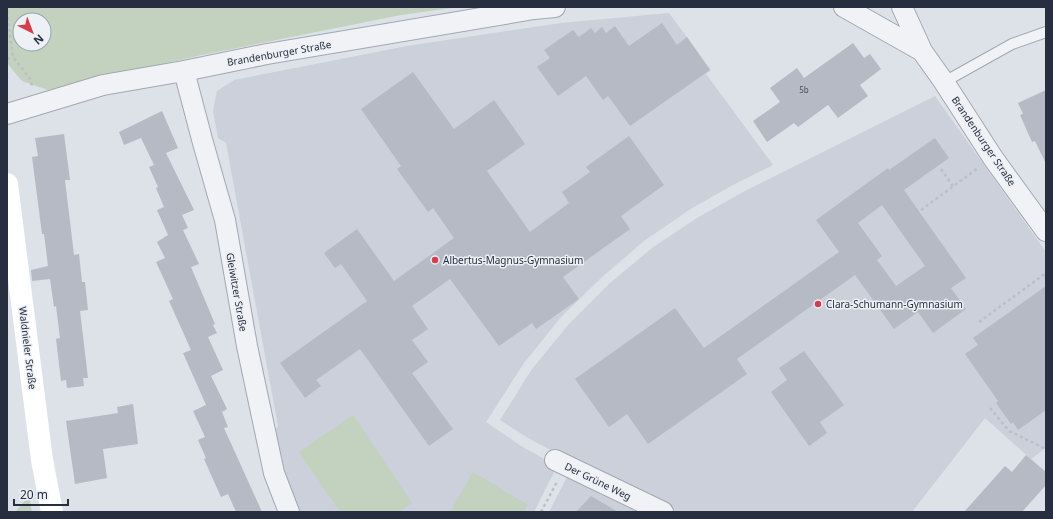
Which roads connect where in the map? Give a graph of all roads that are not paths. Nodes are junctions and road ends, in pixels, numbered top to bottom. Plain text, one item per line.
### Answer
1 (555, 7) edge
2 (844, 7) edge
3 (902, 7) edge
4 (1046, 32) edge
5 (922, 51) junction
6 (184, 71) junction
7 (944, 82) junction
8 (7, 114) edge
9 (7, 184) edge
10 (1046, 232) edge
11 (560, 462) road end
12 (52, 512) edge
13 (289, 512) edge
14 (663, 512) edge

1 - 6 street, Brandenburger Straße
2 - 5 street, Brandenburger Straße
3 - 5 street, Brandenburger Straße
4 - 7 lane
5 - 7 street, Brandenburger Straße
6 - 8 street, Brandenburger Straße
6 - 13 street, Gleiwitzer Straße
7 - 10 street, Brandenburger Straße
9 - 12 main road, Waldnieler Straße
11 - 14 street, Der Grüne Weg

